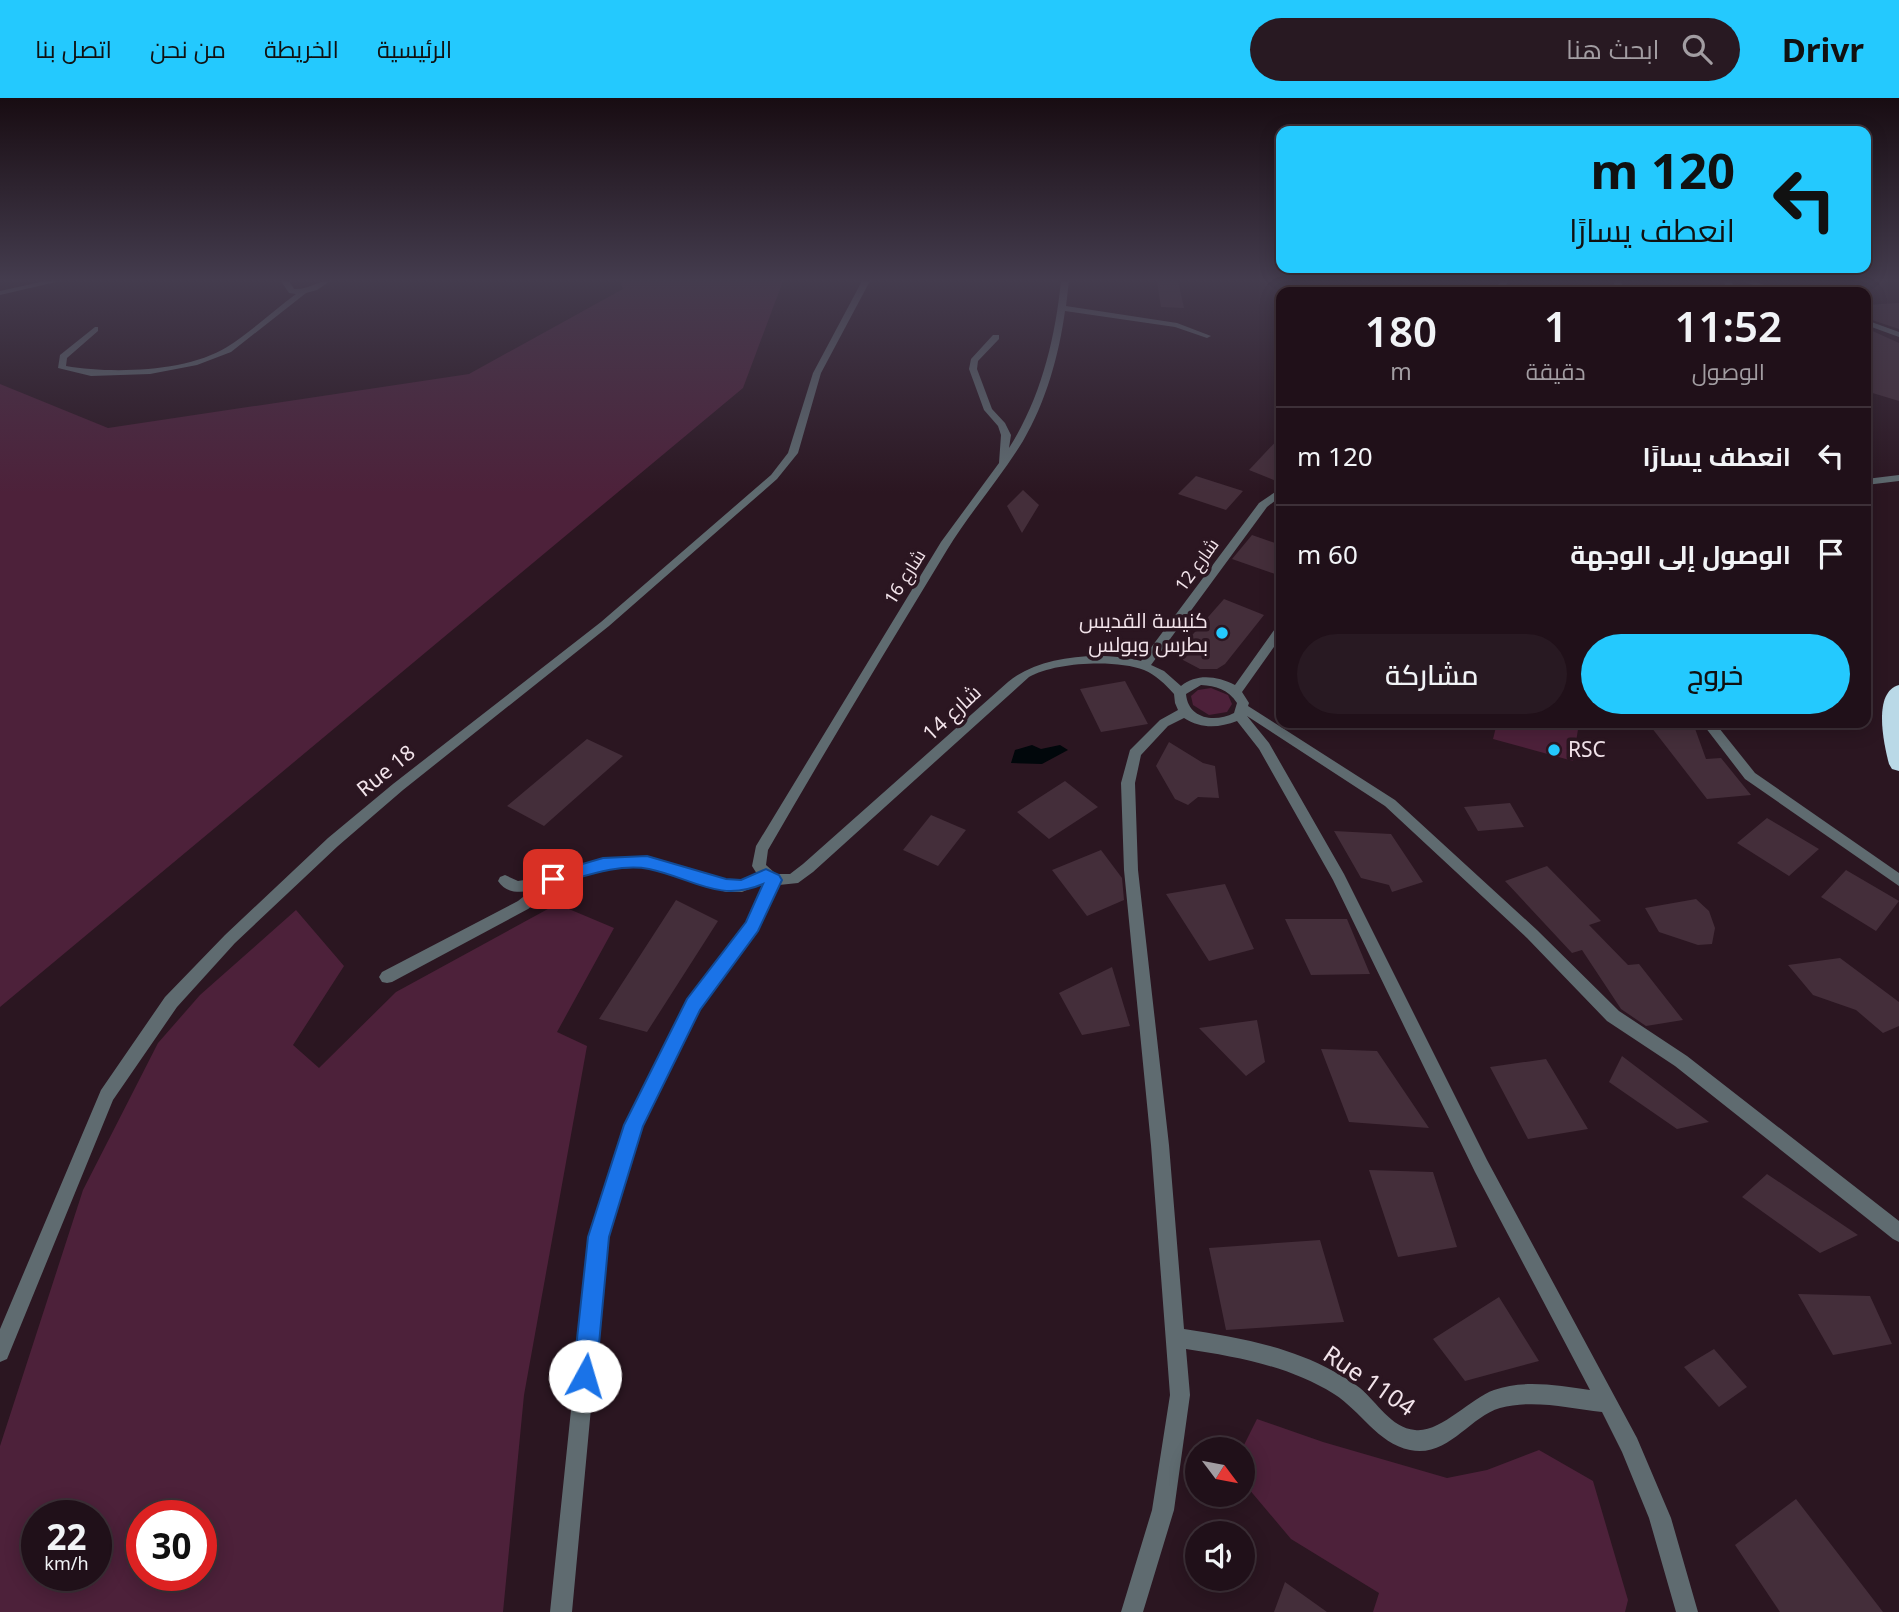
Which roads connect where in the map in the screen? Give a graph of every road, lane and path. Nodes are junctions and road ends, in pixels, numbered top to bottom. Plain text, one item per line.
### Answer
1 (68, 352) edge
2 (225, 352) edge
3 (828, 352) edge
4 (983, 352) edge
5 (1051, 352) edge
6 (1003, 466) junction
7 (1899, 478) edge
8 (1871, 481) edge
9 (1276, 495) edge
10 (1276, 636) edge
11 (1145, 665) junction
12 (1899, 691) edge
13 (1236, 692) junction
14 (1180, 693) junction
15 (1185, 712) junction
16 (1241, 712) junction
17 (1712, 728) edge
18 (1899, 764) edge
19 (770, 878) junction
20 (1899, 880) edge
21 (505, 881) dead end
22 (537, 884) junction
23 (387, 978) dead end
24 (1899, 1233) edge
25 (1177, 1338) junction
26 (0, 1352) edge
27 (1608, 1403) junction
28 (561, 1612) edge
29 (1132, 1612) edge
30 (1687, 1612) edge

1 - 2 street
3 - 26 street, Rue 18
4 - 6 street
5 - 6 street, شارع 16
6 - 19 street, شارع 16
7 - 8 street
9 - 11 street, شارع 12
10 - 13 street
11 - 14 street, شارع 14
11 - 19 street, شارع 14
12 - 18 highway
13 - 14 street
13 - 16 street
14 - 15 street
15 - 16 street
15 - 25 street
16 - 24 street
16 - 27 street
17 - 20 street
19 - 22 street, شارع 14
19 - 28 street
21 - 22 street
22 - 23 street
25 - 27 street, Rue 1104
25 - 29 street
27 - 30 street

